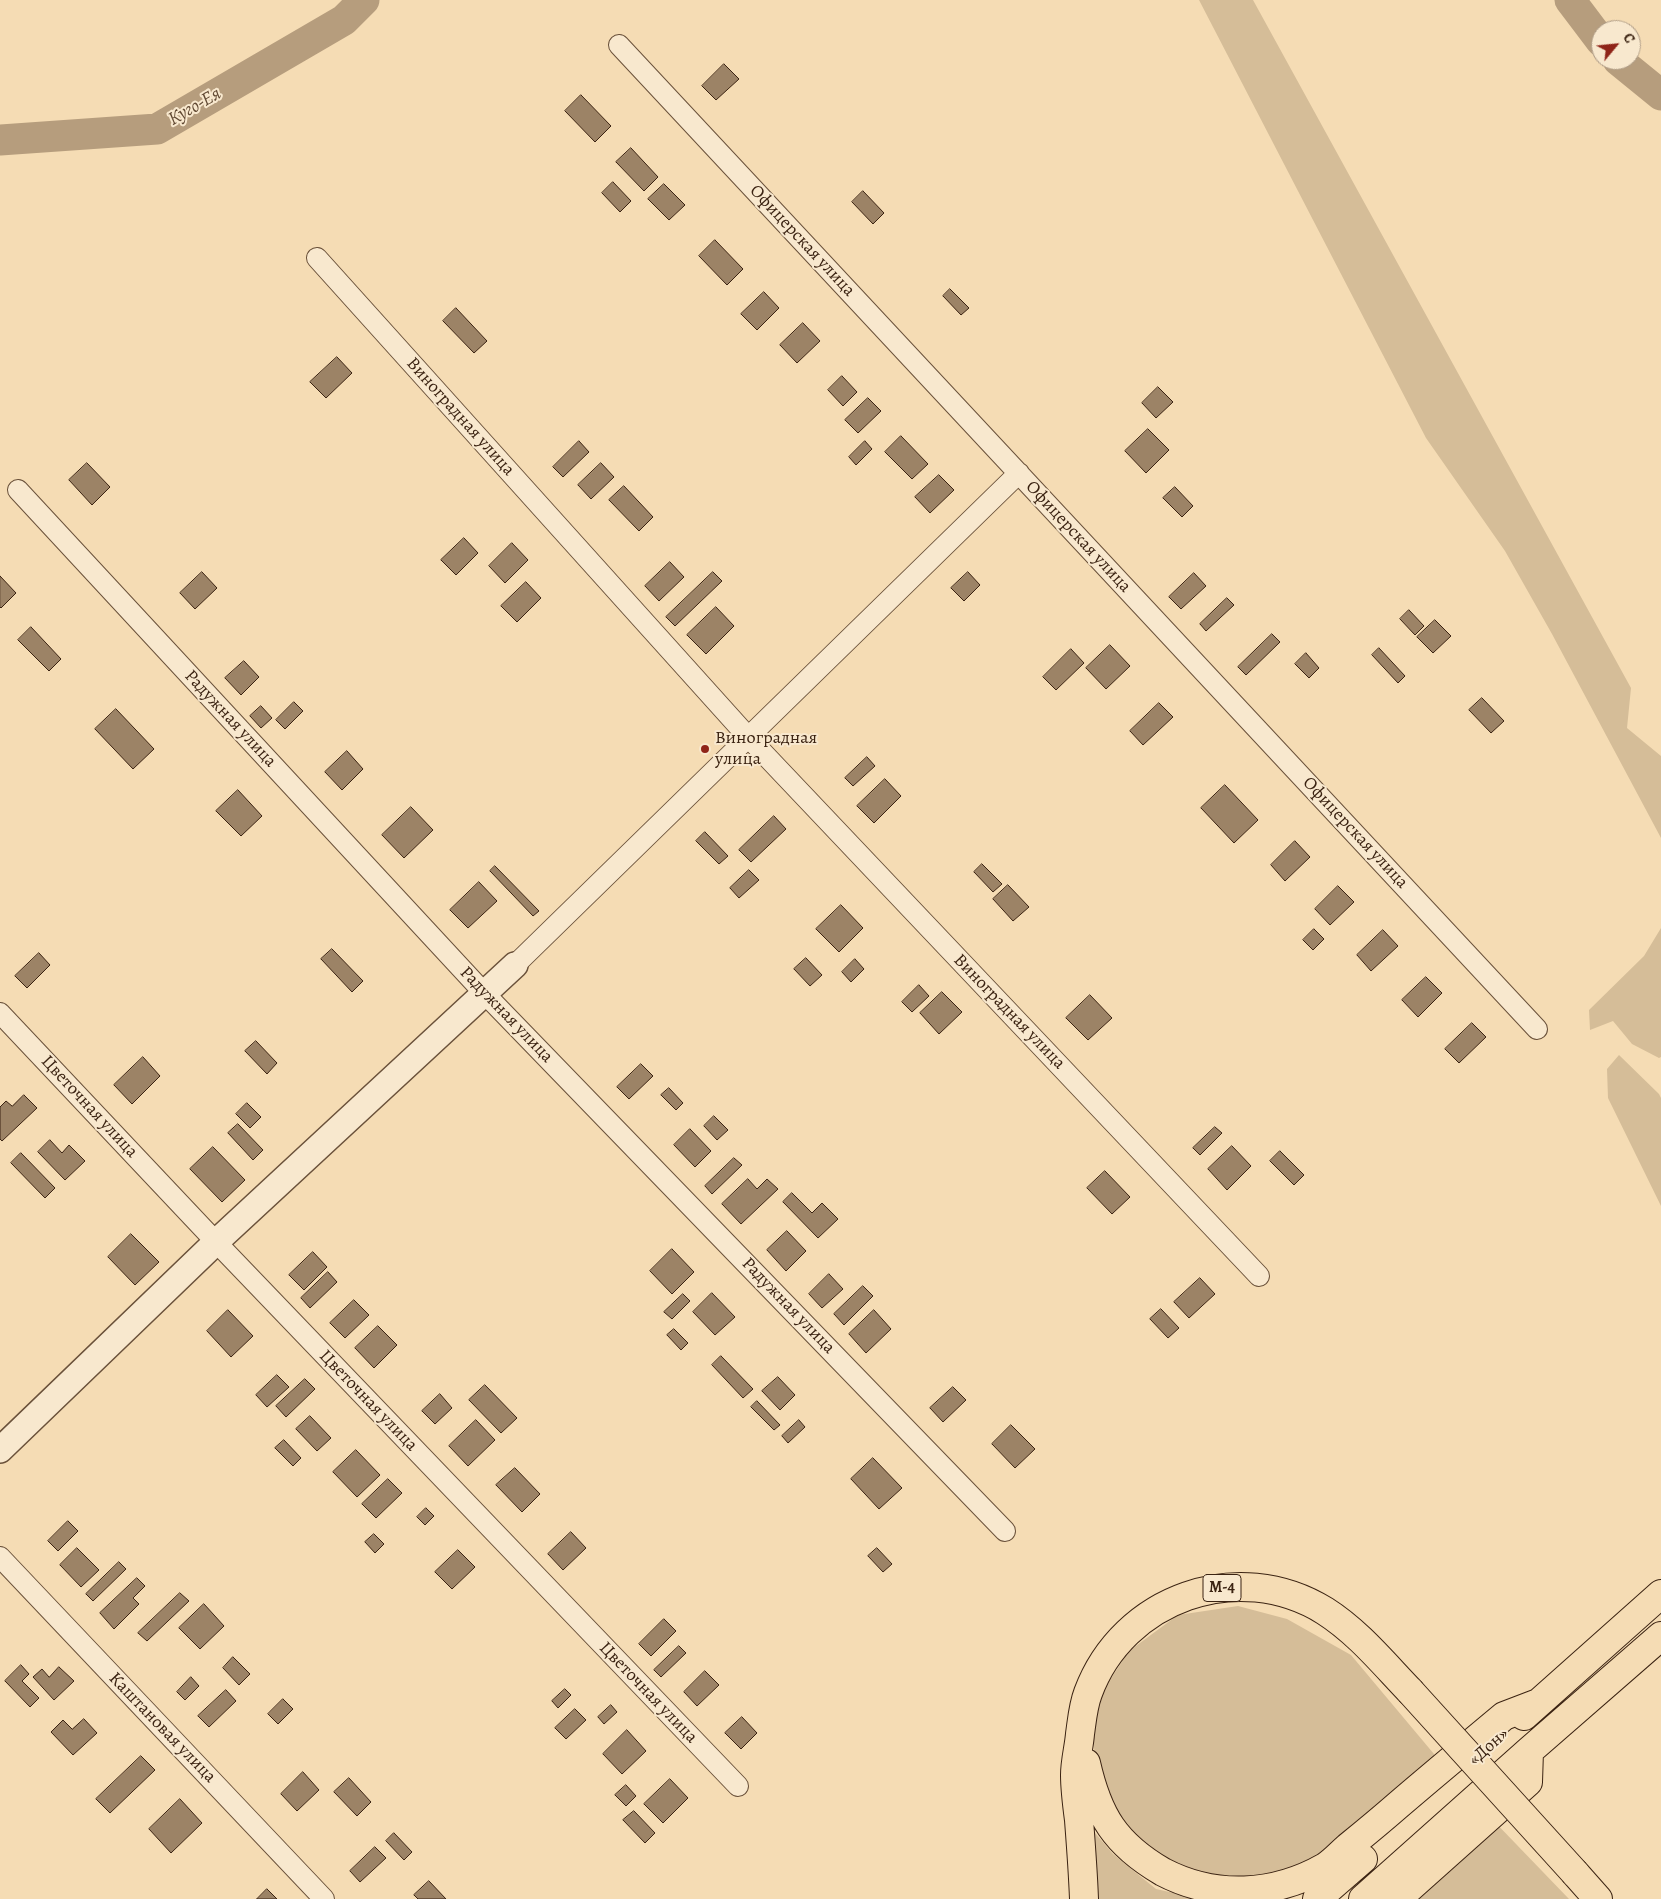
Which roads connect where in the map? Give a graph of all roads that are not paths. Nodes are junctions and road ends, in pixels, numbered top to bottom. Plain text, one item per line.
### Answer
1 (619, 45) dead end
2 (317, 258) dead end
3 (1019, 473) junction
4 (18, 490) dead end
5 (749, 738) junction
6 (515, 965) joint
7 (486, 994) junction
8 (0, 1013) edge
9 (1537, 1029) dead end
10 (216, 1242) junction
11 (1259, 1276) dead end
12 (0, 1450) edge
13 (1005, 1531) dead end
14 (0, 1558) edge
15 (1661, 1594) edge
16 (1661, 1636) edge
17 (1538, 1703) junction
18 (1080, 1737) junction
19 (1529, 1751) junction
20 (738, 1786) dead end
21 (324, 1899) edge
22 (1084, 1899) edge
23 (1317, 1899) edge
24 (1363, 1899) edge
25 (1397, 1899) edge
26 (1598, 1899) edge

1 - 3 street, Офицерская улица
2 - 5 street, Виноградная улица
3 - 5 street
3 - 9 street, Офицерская улица
4 - 7 street, Радужная улица
5 - 6 street
5 - 11 street, Виноградная улица
6 - 7 street
7 - 10 street
7 - 13 street, Радужная улица
8 - 10 street, Цветочная улица
10 - 12 street
10 - 20 street, Цветочная улица
14 - 21 street, Каштановая улица
15 - 17 highway, «Дон» / М-4
16 - 19 highway, «Дон»
17 - 18 highway, М-4
17 - 23 highway, «Дон» / М-4
18 - 22 highway, М-4
18 - 26 highway, М-4, bridge
19 - 24 highway, «Дон»
19 - 25 highway

